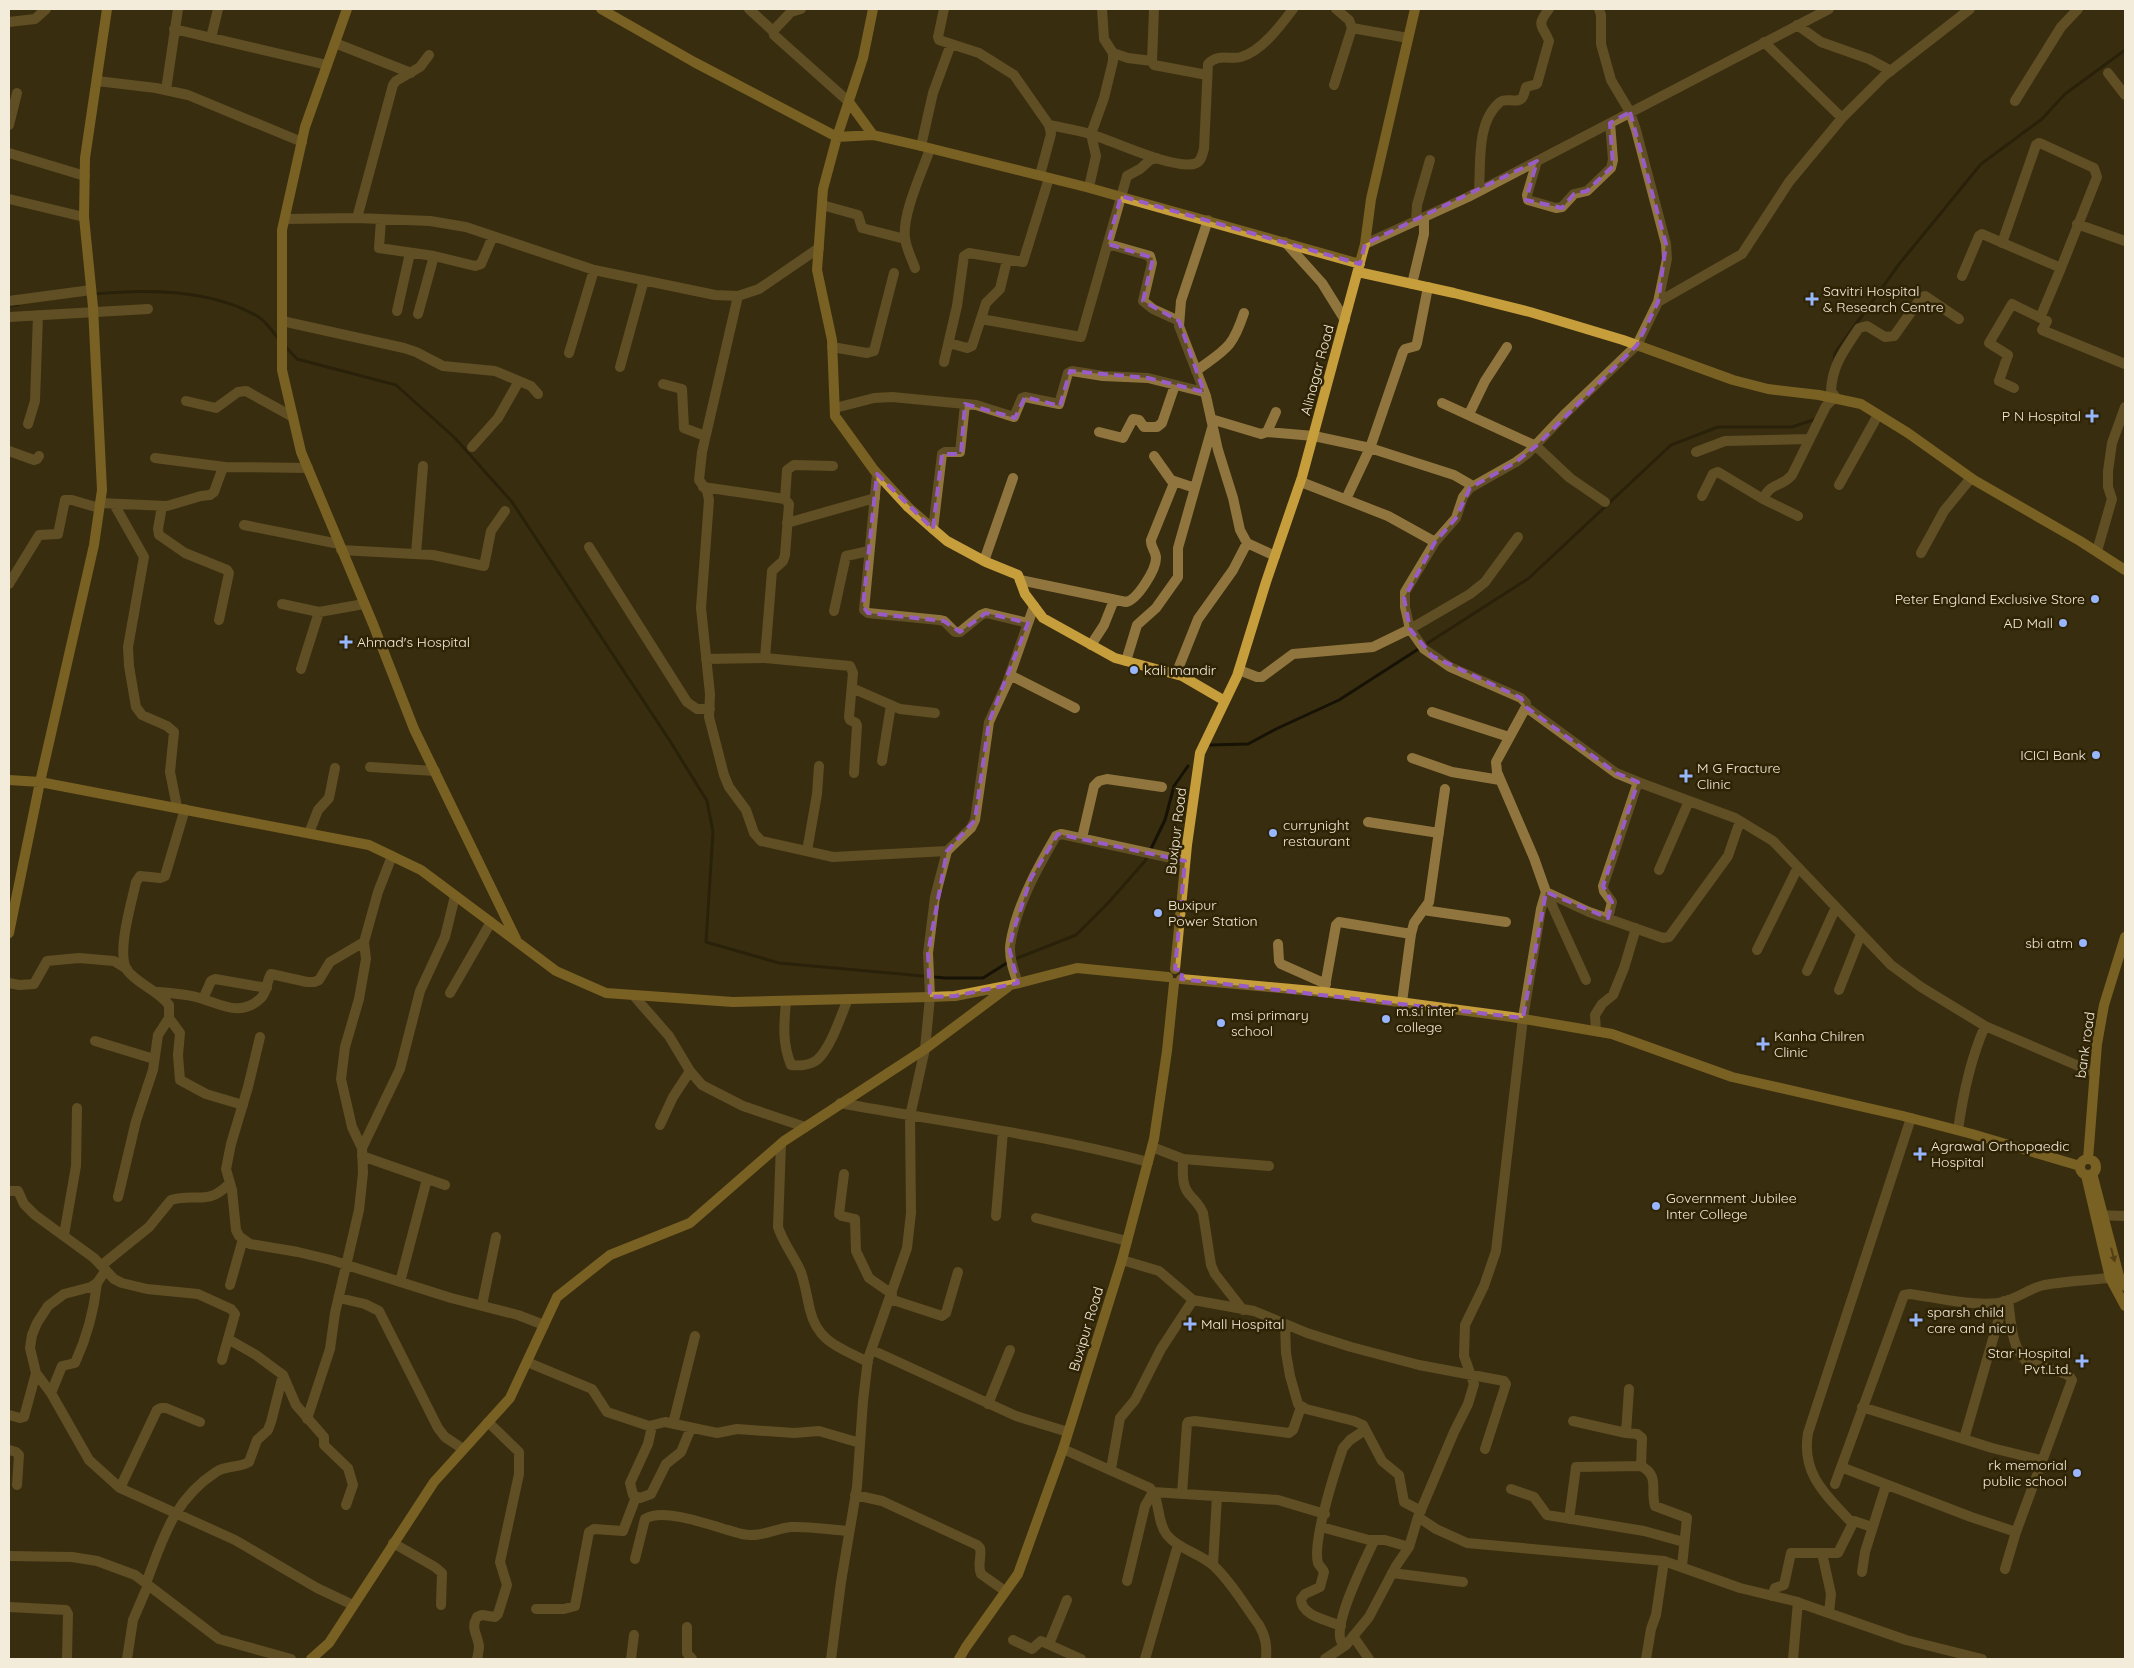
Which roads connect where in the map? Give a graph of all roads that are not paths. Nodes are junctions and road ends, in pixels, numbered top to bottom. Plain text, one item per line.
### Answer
1 (46, 9) edge
2 (107, 9) edge
3 (178, 9) edge
4 (218, 9) edge
5 (347, 9) edge
6 (601, 9) edge
7 (748, 9) edge
8 (800, 9) edge
9 (873, 9) edge
10 (944, 9) edge
11 (1102, 9) edge
12 (1154, 9) edge
13 (1293, 9) edge
14 (1336, 9) edge
15 (1415, 9) edge
16 (1549, 9) edge
17 (1599, 9) edge
18 (1829, 9) edge
19 (1970, 9) edge
20 (2078, 9) edge
21 (9, 22) edge
22 (1796, 26) junction
23 (1352, 28) junction
24 (174, 29) junction
25 (773, 31) junction
26 (211, 38) junction
27 (1408, 38) junction
28 (1764, 42) junction
29 (335, 43) junction
30 (951, 44) junction
31 (1112, 53) junction
32 (429, 56) dead end
33 (1152, 60) junction
34 (327, 65) junction
35 (1891, 71) junction
36 (411, 73) junction
37 (2108, 73) dead end
38 (1207, 74) junction
39 (97, 81) junction
40 (1334, 85) dead end
41 (166, 90) junction
42 (16, 93) dead end
43 (2125, 95) edge
44 (2016, 101) dead end
45 (848, 102) junction
46 (1630, 112) junction
47 (1842, 118) junction
48 (1610, 123) junction
49 (9, 125) edge
50 (1049, 125) junction
51 (1091, 134) junction
52 (873, 135) junction
53 (837, 137) junction
54 (302, 142) junction
55 (925, 147) junction
56 (9, 153) edge
57 (1158, 158) junction
58 (1430, 160) dead end
59 (1537, 161) junction
60 (84, 176) junction
61 (1044, 176) junction
62 (1089, 187) junction
63 (1479, 191) junction
64 (1121, 196) junction
65 (9, 199) edge
66 (822, 205) junction
67 (84, 217) junction
68 (357, 218) junction
69 (284, 219) junction
70 (381, 219) junction
71 (1420, 219) junction
72 (1208, 220) junction
73 (2077, 224) junction
74 (493, 236) junction
75 (904, 239) junction
76 (2125, 241) edge
77 (1285, 242) junction
78 (2002, 243) junction
79 (1108, 244) junction
80 (1365, 244) junction
81 (819, 248) junction
82 (410, 253) junction
83 (434, 256) junction
84 (1007, 260) junction
85 (915, 268) dead end
86 (1359, 268) junction
87 (2060, 268) junction
88 (594, 270) junction
89 (894, 273) dead end
90 (1962, 276) dead end
91 (644, 280) junction
92 (1412, 284) junction
93 (1428, 287) junction
94 (91, 291) junction
95 (738, 296) junction
96 (9, 302) edge
97 (1658, 302) junction
98 (148, 308) dead end
99 (93, 309) junction
100 (397, 311) dead end
101 (1244, 313) dead end
102 (418, 314) dead end
103 (38, 315) junction
104 (9, 317) edge
105 (1959, 318) dead end
106 (2040, 318) junction
107 (981, 319) junction
108 (1345, 320) junction
109 (1179, 321) junction
110 (282, 325) junction
111 (949, 343) junction
112 (1637, 345) junction
113 (832, 347) junction
114 (1506, 347) dead end
115 (570, 353) dead end
116 (944, 362) dead end
117 (2125, 364) edge
118 (620, 367) dead end
119 (1196, 371) junction
120 (519, 381) junction
121 (663, 384) dead end
122 (1175, 385) junction
123 (2014, 388) dead end
124 (1204, 392) junction
125 (538, 394) dead end
126 (1833, 398) junction
127 (186, 401) dead end
128 (1442, 403) dead end
129 (965, 404) junction
130 (2125, 407) edge
131 (835, 408) junction
132 (1276, 412) dead end
133 (1469, 414) junction
134 (1878, 415) junction
135 (293, 416) junction
136 (1212, 423) junction
137 (28, 424) dead end
138 (1099, 432) dead end
139 (1267, 432) junction
140 (705, 436) junction
141 (1314, 436) junction
142 (1810, 439) junction
143 (1536, 446) junction
144 (472, 447) dead end
145 (1370, 448) junction
146 (9, 452) edge
147 (1696, 452) dead end
148 (39, 456) dead end
149 (1154, 456) dead end
150 (155, 458) dead end
151 (424, 466) dead end
152 (833, 466) dead end
153 (225, 467) junction
154 (308, 468) junction
155 (877, 474) junction
156 (1013, 478) dead end
157 (1971, 478) junction
158 (1301, 482) junction
159 (1174, 483) junction
160 (1839, 485) dead end
161 (1473, 486) junction
162 (703, 488) junction
163 (1195, 488) junction
164 (1702, 496) dead end
165 (874, 498) junction
166 (1763, 498) junction
167 (785, 499) junction
168 (1346, 500) junction
169 (1604, 502) dead end
170 (114, 504) junction
171 (100, 506) junction
172 (162, 506) junction
173 (505, 511) dead end
174 (1798, 516) dead end
175 (787, 523) junction
176 (244, 525) dead end
177 (933, 529) junction
178 (1518, 537) dead end
179 (1435, 542) junction
180 (1247, 544) junction
181 (340, 547) junction
182 (589, 547) dead end
183 (869, 551) junction
184 (2097, 551) junction
185 (1920, 552) dead end
186 (416, 554) junction
187 (1275, 556) junction
188 (984, 561) junction
189 (2125, 570) edge
190 (1020, 580) junction
191 (9, 584) edge
192 (1114, 600) junction
193 (282, 604) dead end
194 (364, 604) junction
195 (1034, 606) junction
196 (319, 612) junction
197 (834, 612) dead end
198 (219, 620) dead end
199 (1028, 623) junction
200 (1410, 629) junction
201 (1091, 645) junction
202 (706, 658) junction
203 (765, 658) junction
204 (1126, 661) junction
205 (301, 669) dead end
206 (1239, 670) junction
207 (1176, 674) junction
208 (1010, 676) junction
209 (852, 688) junction
210 (1225, 701) junction
211 (891, 705) junction
212 (1526, 707) junction
213 (1075, 708) dead end
214 (710, 709) junction
215 (1432, 712) dead end
216 (934, 713) dead end
217 (1509, 737) junction
218 (1412, 758) dead end
219 (882, 761) dead end
220 (819, 766) dead end
221 (370, 767) dead end
222 (335, 768) dead end
223 (435, 772) junction
224 (854, 773) dead end
225 (9, 780) edge
226 (1500, 780) junction
227 (40, 782) junction
228 (1638, 782) junction
229 (1162, 787) dead end
230 (1445, 789) dead end
231 (1688, 801) junction
232 (181, 808) junction
233 (1740, 820) junction
234 (1368, 822) dead end
235 (309, 833) junction
236 (1439, 833) junction
237 (1082, 838) junction
238 (807, 851) junction
239 (947, 852) junction
240 (392, 856) junction
241 (1185, 861) junction
242 (1798, 868) junction
243 (1659, 870) dead end
244 (1546, 892) junction
245 (455, 896) junction
246 (1836, 907) junction
247 (1423, 910) junction
248 (1608, 918) junction
249 (491, 922) junction
250 (1506, 922) dead end
251 (1636, 928) junction
252 (9, 933) edge
253 (1411, 934) junction
254 (1861, 934) junction
255 (2125, 937) edge
256 (364, 942) junction
257 (518, 942) junction
258 (1278, 944) dead end
259 (1757, 950) dead end
260 (127, 969) junction
261 (1807, 971) dead end
262 (1174, 977) junction
263 (1586, 980) dead end
264 (9, 983) edge
265 (1014, 984) junction
266 (267, 988) junction
267 (1325, 988) junction
268 (1838, 990) dead end
269 (157, 992) junction
270 (450, 993) dead end
271 (634, 996) junction
272 (930, 997) junction
273 (203, 999) junction
274 (848, 999) junction
275 (786, 1001) junction
276 (1402, 1002) junction
277 (169, 1018) junction
278 (1523, 1018) junction
279 (1984, 1026) junction
280 (1596, 1031) junction
281 (260, 1037) dead end
282 (95, 1042) dead end
283 (925, 1049) junction
284 (154, 1059) junction
285 (690, 1071) junction
286 (2094, 1073) junction
287 (840, 1103) junction
288 (242, 1105) junction
289 (77, 1108) dead end
290 (910, 1116) junction
291 (1911, 1118) junction
292 (660, 1126) dead end
293 (805, 1127) junction
294 (1958, 1130) junction
295 (1003, 1131) junction
296 (781, 1144) junction
297 (1152, 1147) junction
298 (362, 1152) junction
299 (1183, 1159) junction
300 (2088, 1159) junction
301 (1148, 1162) junction
302 (1269, 1166) dead end
303 (2086, 1172) junction
304 (844, 1174) dead end
305 (427, 1179) junction
306 (230, 1183) junction
307 (445, 1185) dead end
308 (9, 1191) edge
309 (118, 1197) dead end
310 (2099, 1215) junction
311 (996, 1216) dead end
312 (2125, 1216) edge
313 (1036, 1218) dead end
314 (64, 1235) junction
315 (496, 1237) dead end
316 (243, 1239) junction
317 (1127, 1241) junction
318 (1122, 1260) junction
319 (347, 1265) junction
320 (104, 1267) junction
321 (958, 1272) dead end
322 (2110, 1278) junction
323 (97, 1282) junction
324 (400, 1282) junction
325 (230, 1285) dead end
326 (2125, 1286) edge
327 (891, 1297) junction
328 (339, 1298) junction
329 (1193, 1300) junction
330 (2006, 1301) junction
331 (482, 1305) junction
332 (2125, 1306) edge
333 (1244, 1310) junction
334 (1285, 1324) junction
335 (544, 1325) junction
336 (695, 1336) dead end
337 (228, 1340) junction
338 (872, 1350) junction
339 (1010, 1350) dead end
340 (222, 1360) dead end
341 (527, 1362) junction
342 (868, 1362) junction
343 (36, 1373) junction
344 (283, 1375) junction
345 (1471, 1375) junction
346 (1629, 1389) dead end
347 (51, 1393) junction
348 (988, 1404) junction
349 (1301, 1407) junction
350 (1862, 1407) junction
351 (9, 1415) edge
352 (307, 1418) junction
353 (200, 1422) dead end
354 (488, 1422) junction
355 (1573, 1422) dead end
356 (673, 1424) junction
357 (652, 1426) junction
358 (691, 1428) junction
359 (1365, 1430) junction
360 (1068, 1432) junction
361 (1626, 1433) junction
362 (1964, 1439) junction
363 (860, 1443) junction
364 (463, 1449) junction
365 (1063, 1449) junction
366 (1484, 1449) dead end
367 (9, 1450) edge
368 (2041, 1460) junction
369 (1641, 1466) junction
370 (1841, 1467) junction
371 (1111, 1469) junction
372 (1835, 1484) dead end
373 (17, 1485) dead end
374 (1886, 1485) junction
375 (120, 1488) junction
376 (1510, 1490) dead end
377 (1154, 1492) junction
378 (1182, 1494) junction
379 (855, 1495) junction
380 (1217, 1496) junction
381 (636, 1497) junction
382 (346, 1505) dead end
383 (175, 1512) junction
384 (1325, 1514) junction
385 (1420, 1514) junction
386 (1569, 1519) junction
387 (1852, 1523) junction
388 (1321, 1527) junction
389 (1872, 1527) junction
390 (849, 1531) junction
391 (2016, 1532) junction
392 (1374, 1540) junction
393 (1684, 1542) junction
394 (394, 1543) junction
395 (1178, 1545) junction
396 (1410, 1547) junction
397 (1822, 1553) junction
398 (9, 1556) edge
399 (635, 1559) dead end
400 (1664, 1561) junction
401 (1214, 1565) junction
402 (1682, 1566) junction
403 (2005, 1569) dead end
404 (1862, 1572) dead end
405 (1392, 1573) junction
406 (1127, 1581) dead end
407 (1463, 1582) dead end
408 (147, 1584) junction
409 (1005, 1591) junction
410 (1772, 1596) junction
411 (1067, 1600) dead end
412 (1798, 1602) junction
413 (353, 1605) junction
414 (441, 1605) dead end
415 (9, 1607) edge
416 (536, 1609) dead end
417 (1829, 1614) junction
418 (1341, 1626) junction
419 (687, 1627) dead end
420 (634, 1635) dead end
421 (1353, 1636) junction
422 (1013, 1640) dead end
423 (1048, 1644) junction
424 (1346, 1645) junction
425 (67, 1659) edge
426 (128, 1659) edge
427 (291, 1659) edge
428 (311, 1659) edge
429 (477, 1659) edge
430 (630, 1659) edge
431 (692, 1659) edge
432 (831, 1659) edge
433 (959, 1659) edge
434 (1081, 1659) edge
435 (1145, 1659) edge
436 (1266, 1659) edge
437 (1325, 1659) edge
438 (1369, 1659) edge
439 (1646, 1659) edge
440 (1793, 1659) edge
441 (1982, 1659) edge

1 - 21 street
2 - 39 street
3 - 24 street
4 - 26 street
5 - 29 street
6 - 53 street
7 - 25 street
8 - 25 street
9 - 45 street
10 - 30 street
11 - 31 street
12 - 33 street
13 - 38 street
14 - 23 street
15 - 27 street, Alinagar Road
16 - 63 street
17 - 46 street
18 - 22 street
19 - 35 street
20 - 44 street
22 - 28 street
22 - 35 street
23 - 27 street
23 - 40 street
24 - 26 street
24 - 41 street
25 - 45 street
26 - 34 street
27 - 80 street, Alinagar Road
28 - 46 street
28 - 47 street
29 - 34 street
29 - 36 street
30 - 50 street
30 - 55 street
31 - 33 street
31 - 51 street
32 - 36 street
33 - 38 street
34 - 54 street
35 - 47 street
36 - 68 street
37 - 43 street
38 - 57 street
39 - 41 street
39 - 60 street
41 - 54 street
42 - 49 street
45 - 52 street
45 - 53 street
46 - 48 street
46 - 97 street
47 - 97 street
48 - 59 street
48 - 59 street
50 - 51 street
50 - 61 street
51 - 57 street
51 - 62 street
52 - 53 street
52 - 55 street
53 - 66 street
54 - 69 street
55 - 61 street
55 - 75 street
56 - 60 street
57 - 64 street
58 - 71 street
59 - 63 street
60 - 67 street
61 - 62 street
61 - 84 street
62 - 64 street
63 - 71 street
64 - 72 street
64 - 79 street
65 - 67 street
66 - 75 street
66 - 81 street
67 - 94 street
68 - 69 street
68 - 70 street
69 - 110 street
70 - 74 street
70 - 82 street
71 - 80 street
71 - 92 street
72 - 77 street
72 - 109 street
73 - 76 street
73 - 78 street
73 - 87 street
74 - 83 street
74 - 88 street
75 - 85 street
77 - 86 street
77 - 108 street
78 - 87 street
78 - 90 street
79 - 107 street
79 - 109 street
80 - 86 street, Alinagar Road
81 - 95 street
81 - 113 street
82 - 83 street
82 - 100 street
83 - 102 street
84 - 107 street
84 - 111 street
86 - 92 street
86 - 108 street, Alinagar Road
87 - 106 street
88 - 91 street
88 - 115 street
89 - 113 street
91 - 95 street
91 - 118 street
92 - 93 street
93 - 112 street
93 - 145 street
94 - 96 street
94 - 99 street
95 - 140 street
97 - 112 street
98 - 99 street
99 - 103 street
99 - 171 street
101 - 119 street
103 - 104 street
103 - 137 street
105 - 126 street
106 - 117 street
106 - 123 street
107 - 111 street
108 - 141 street, Alinagar Road
109 - 119 street
110 - 120 street
110 - 135 street
111 - 116 street
112 - 126 street
112 - 143 street
113 - 131 street
114 - 133 street
119 - 124 street
120 - 125 street
120 - 144 street
121 - 140 street
122 - 124 street
122 - 129 street
122 - 138 street
124 - 136 street
126 - 134 street
126 - 142 street
127 - 135 street
128 - 133 street
129 - 131 street
129 - 177 street
130 - 184 street
131 - 155 street
132 - 139 street
133 - 143 street
134 - 157 street
134 - 160 street
135 - 154 street
136 - 139 street
136 - 163 street
136 - 180 street
139 - 141 street
140 - 162 street
141 - 145 street
141 - 158 street, Alinagar Road
142 - 147 street
142 - 166 street
143 - 161 street
143 - 169 street
145 - 161 street
145 - 168 street
146 - 148 street
149 - 159 street
150 - 153 street
151 - 186 street
152 - 167 street
153 - 154 street
153 - 172 street
154 - 181 street
155 - 165 street
155 - 177 street
156 - 188 street
157 - 184 street
157 - 185 street
158 - 168 street
158 - 187 street, Alinagar Road
159 - 163 street
159 - 192 street
161 - 179 street
162 - 167 street
162 - 202 street
163 - 204 street
164 - 166 street
165 - 175 street
165 - 183 street
166 - 174 street
167 - 175 street
168 - 179 street
170 - 171 street
170 - 172 street
170 - 232 street
171 - 191 street
171 - 227 street
172 - 198 street
173 - 186 street
175 - 203 street
176 - 181 street
177 - 188 street
178 - 200 street
179 - 200 street
180 - 187 street
180 - 207 street
181 - 186 street
181 - 194 street
182 - 214 street
183 - 197 street
183 - 199 street
184 - 189 street
187 - 206 street, Alinagar Road
188 - 190 street
190 - 192 street
190 - 195 street
192 - 201 street
193 - 196 street
194 - 196 street
194 - 223 street
195 - 199 street
195 - 201 street
196 - 205 street
199 - 208 street
200 - 206 street
200 - 212 street
201 - 204 street
202 - 203 street
202 - 214 street
203 - 209 street
204 - 207 street
206 - 210 street, Alinagar Road
207 - 210 street
208 - 213 street
208 - 239 street
209 - 211 street
209 - 224 street
210 - 241 street, Buxipur Road
211 - 216 street
211 - 219 street
212 - 217 street
212 - 228 street
214 - 238 street
215 - 217 street
217 - 226 street
218 - 226 street
220 - 238 street
221 - 223 street
222 - 235 street
223 - 257 street
225 - 227 street
226 - 244 street
227 - 232 street
227 - 252 street
228 - 231 street
228 - 248 street
229 - 237 street
230 - 236 street
231 - 233 street
231 - 243 street
232 - 235 street
232 - 260 street
233 - 242 street
233 - 251 street
234 - 236 street
235 - 240 street
236 - 247 street
237 - 241 street
237 - 265 street
238 - 239 street
239 - 272 street
240 - 245 street
240 - 256 street
241 - 262 street, Buxipur Road
242 - 246 street
242 - 259 street
244 - 248 street
244 - 263 street
244 - 278 street
245 - 249 street
245 - 298 street
246 - 254 street
246 - 261 street
247 - 250 street
247 - 253 street
248 - 251 street
249 - 257 street
249 - 270 street
251 - 280 street
253 - 267 street
253 - 276 street
254 - 268 street
254 - 279 street
255 - 286 street, bank road
256 - 266 street
256 - 298 street
257 - 271 street
258 - 267 street
260 - 264 street
260 - 269 street
262 - 265 street
262 - 267 street
262 - 297 street, Buxipur Road
265 - 272 street
265 - 283 street
266 - 273 street
266 - 273 street
267 - 276 street
269 - 273 street
269 - 277 street
271 - 275 street
271 - 285 street
272 - 274 street
272 - 283 street
274 - 275 street
274 - 275 street
276 - 278 street
277 - 284 street
277 - 288 street
278 - 280 street
278 - 345 street
279 - 286 street
279 - 294 street
280 - 291 street
281 - 288 street
282 - 284 street
283 - 287 street
283 - 290 street
284 - 309 street
285 - 292 street
285 - 293 street
286 - 300 street, bank road
287 - 290 street
287 - 293 street
288 - 306 street
289 - 314 street
290 - 295 street
290 - 327 street
291 - 294 street
291 - 387 street
293 - 296 street
294 - 303 street
295 - 301 street
295 - 311 street
296 - 335 street
296 - 342 street
297 - 299 street
297 - 301 street, Buxipur Road
298 - 305 street
298 - 319 street
299 - 302 street
299 - 333 street
300 - 303 street
300 - 303 street, bank road
301 - 317 street, Buxipur Road
303 - 310 street
304 - 327 street
305 - 307 street
305 - 324 street
306 - 316 street
306 - 320 street
308 - 314 street
310 - 312 street
310 - 322 street
310 -> 326 street
313 - 317 street
314 - 320 street
315 - 331 street
316 - 319 street
316 - 325 street
317 - 318 street, Buxipur Road
318 - 329 street
318 - 360 street, Buxipur Road
319 - 324 street
319 - 328 street
320 - 323 street
320 - 337 street
321 - 327 street
322 - 330 street
322 - 332 street
323 - 343 street
323 - 347 street
324 - 331 street
327 - 338 street
328 - 352 street
328 - 364 street
329 - 333 street
329 - 371 street
330 - 350 street
330 - 362 street
330 - 368 street
331 - 335 street
333 - 334 street
334 - 345 street
334 - 349 street
335 - 341 street
336 - 356 street
337 - 340 street
337 - 344 street
338 - 342 street
338 - 348 street
339 - 348 street
341 - 354 street
341 - 357 street
342 - 363 street
343 - 347 street
343 - 351 street
344 - 352 street
344 - 383 street
345 - 366 street
345 - 385 street
346 - 361 street
347 - 375 street
348 - 360 street
349 - 359 street
349 - 378 street
350 - 362 street
350 - 370 street
352 - 382 street
353 - 375 street
354 - 364 street
354 - 429 street
355 - 361 street
356 - 357 street
356 - 358 street
357 - 381 street
358 - 363 street
358 - 381 street
359 - 384 street
359 - 385 street
360 - 365 street, Buxipur Road
361 - 369 street
362 - 368 street
363 - 379 street
364 - 394 street
365 - 371 street
365 - 409 street, Buxipur Road
367 - 373 street
368 - 391 street
369 - 386 street
369 - 393 street
370 - 372 street
370 - 374 street
371 - 377 street
374 - 389 street
374 - 391 street
375 - 383 street
376 - 386 street
377 - 378 street
377 - 395 street
377 - 406 street
378 - 380 street
379 - 390 street
379 - 409 street
380 - 384 street
380 - 401 street
381 - 416 street
383 - 408 street
383 - 413 street
384 - 388 street
385 - 396 street
385 - 400 street
386 - 393 street
387 - 389 street
387 - 397 street
388 - 392 street
388 - 418 street
389 - 404 street
390 - 399 street
390 - 432 street
391 - 403 street
392 - 396 street
392 - 418 street
393 - 402 street
394 - 413 street
394 - 414 street
395 - 401 street
395 - 435 street
396 - 405 street
397 - 410 street
397 - 417 street
398 - 408 street
400 - 402 street
400 - 439 street
401 - 436 street
402 - 410 street
405 - 407 street
405 - 421 street
408 - 426 street
408 - 427 street
409 - 433 street, Buxipur Road
410 - 412 street
411 - 423 street
412 - 417 street
412 - 440 street
413 - 428 street
415 - 425 street
417 - 441 street
418 - 424 street
419 - 431 street
420 - 430 street
421 - 424 street
421 - 438 street
422 - 423 street
423 - 434 street
424 - 437 street

